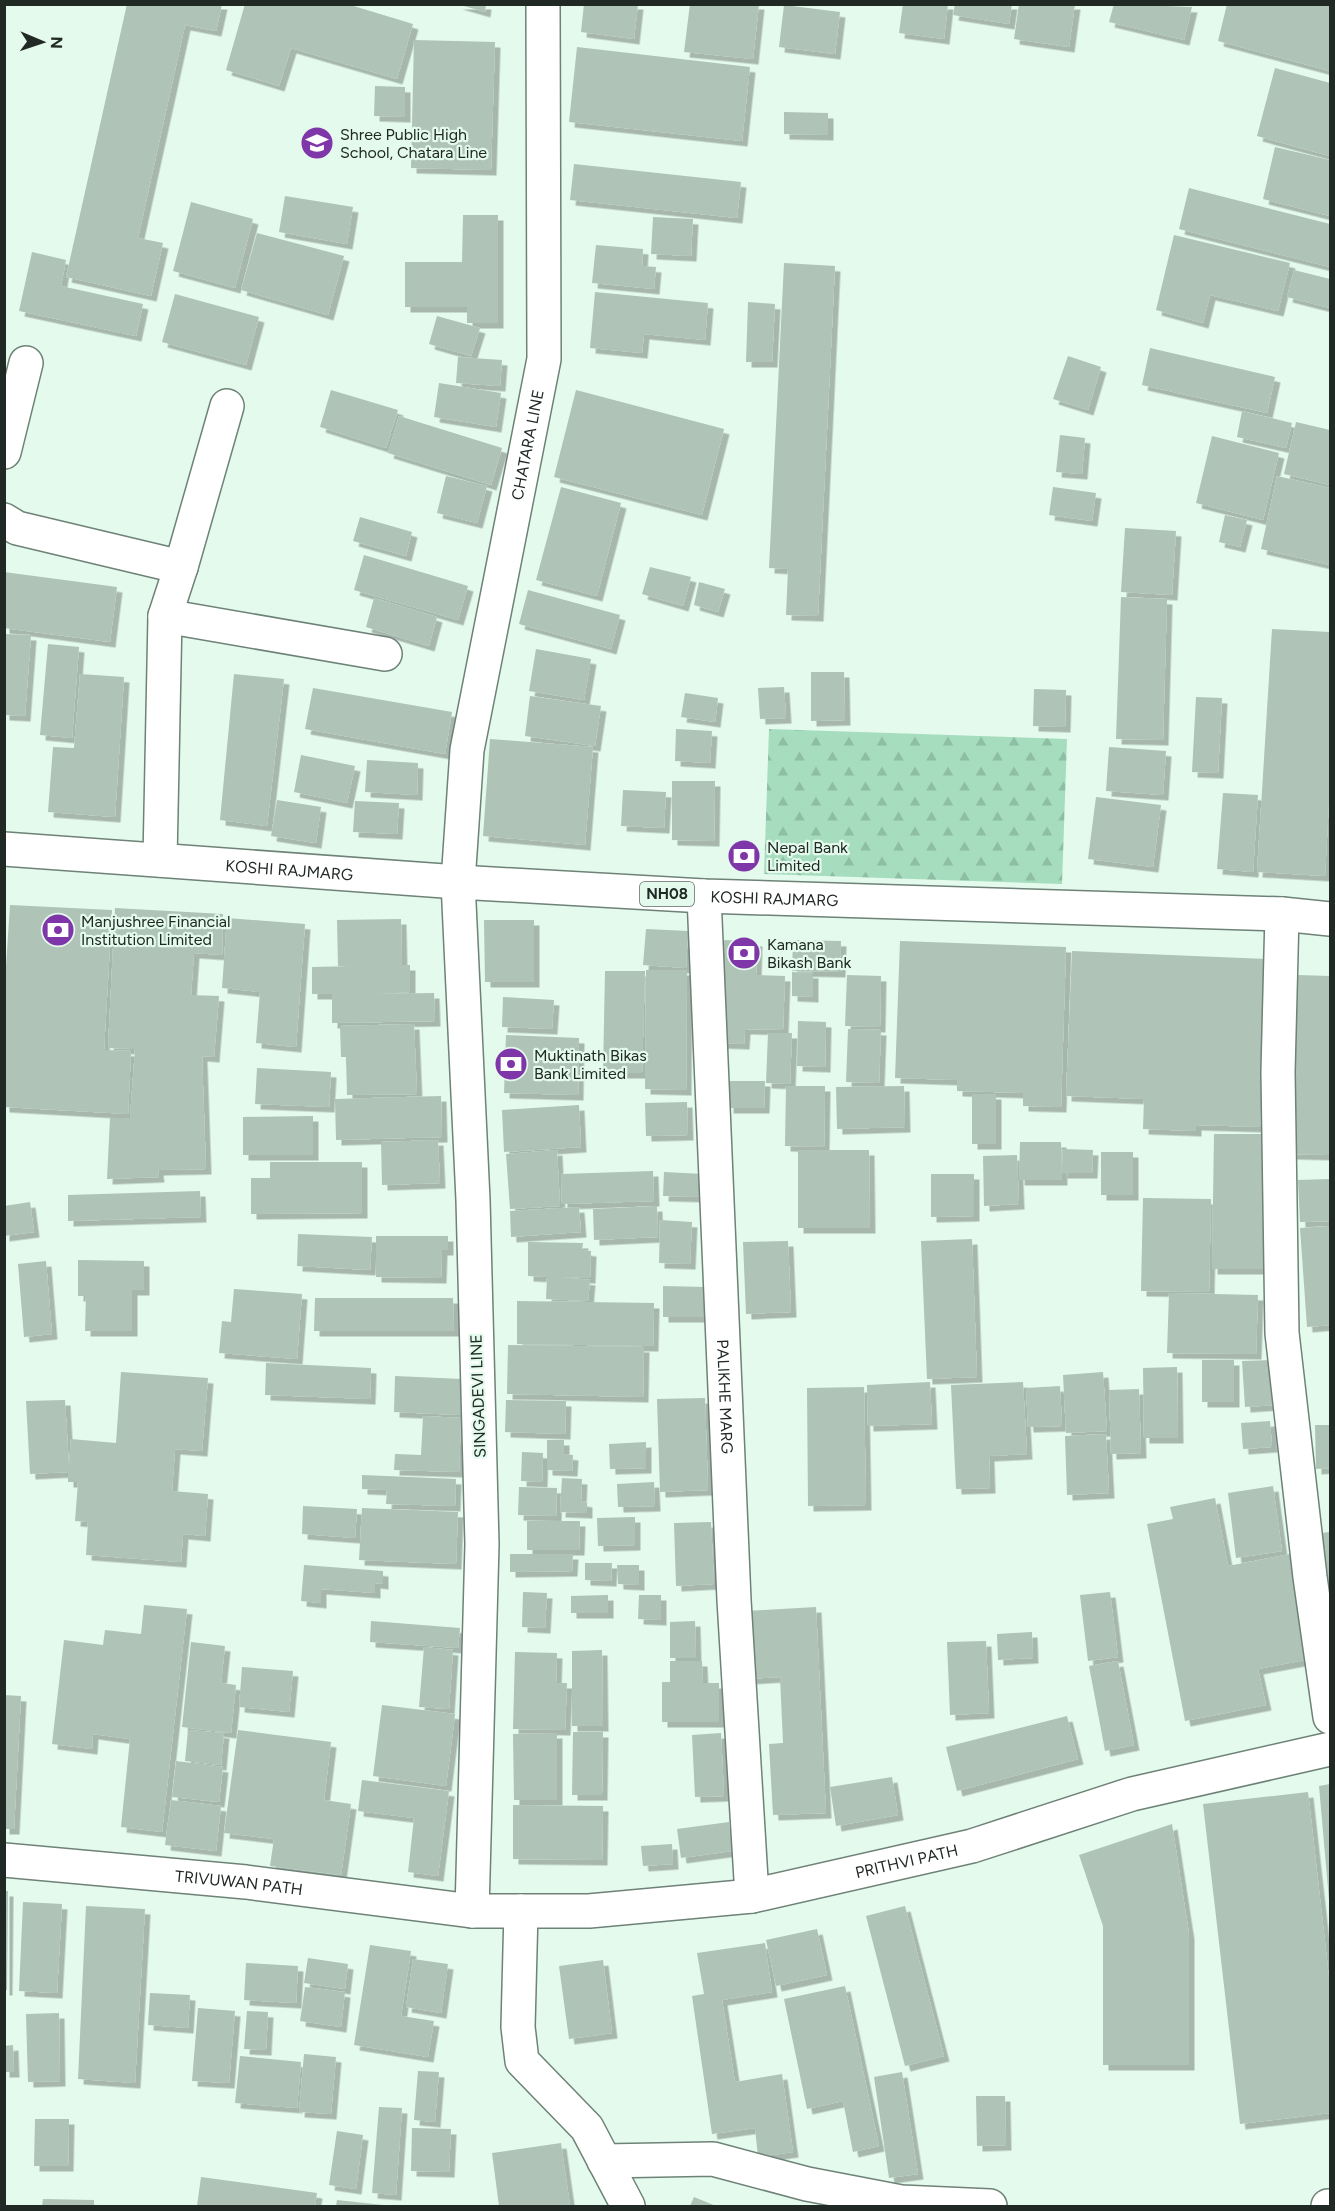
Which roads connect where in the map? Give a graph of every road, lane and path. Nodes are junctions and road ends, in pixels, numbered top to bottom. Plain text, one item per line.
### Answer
1 (543, 4) edge
2 (27, 363) dead end
3 (227, 406) dead end
4 (4, 452) edge
5 (4, 520) edge
6 (182, 567) junction
7 (165, 616) junction
8 (385, 654) dead end
9 (4, 849) edge
10 (160, 860) junction
11 (458, 882) junction
12 (704, 896) junction
13 (1282, 914) junction
14 (1330, 919) edge
15 (1330, 1717) edge
16 (1330, 1749) edge
17 (4, 1860) edge
18 (752, 1896) junction
19 (472, 1911) junction
20 (521, 1911) junction
21 (604, 2161) junction
22 (628, 2206) edge
23 (990, 2206) edge

1 - 11 street, CHATARA LINE
2 - 4 street
3 - 6 street
5 - 6 street
6 - 7 street
7 - 8 street
7 - 10 street
9 - 10 street, KOSHI RAJMARG / NH08
10 - 11 street, KOSHI RAJMARG / NH08
11 - 12 street, KOSHI RAJMARG / NH08
11 - 19 street, SINGADEVI LINE
12 - 13 street, KOSHI RAJMARG / NH08
12 - 18 street, PALIKHE MARG
13 - 14 street, KOSHI RAJMARG / NH08
13 - 15 street
16 - 18 street, PRITHVI PATH
17 - 19 street, TRIVUWAN PATH
18 - 20 street, PRITHVI PATH
19 - 20 street, PRITHVI PATH
20 - 21 street
21 - 22 street
21 - 23 street

